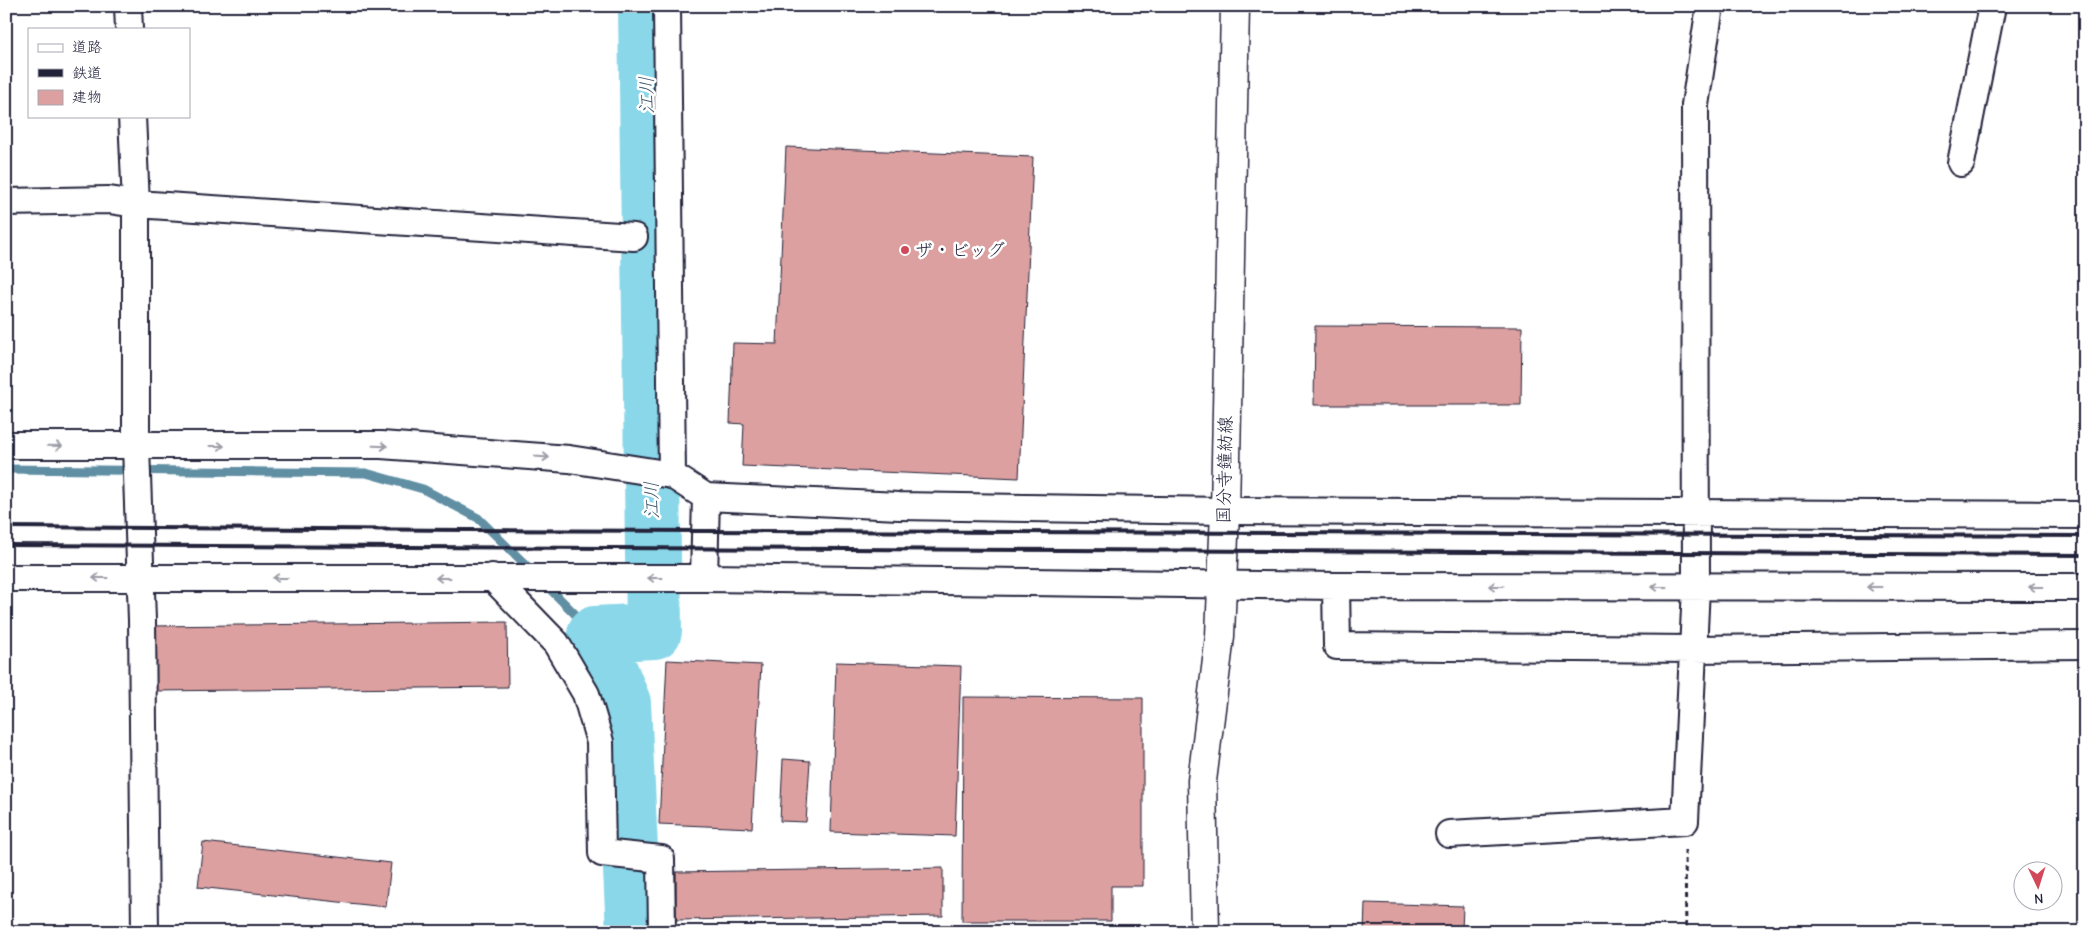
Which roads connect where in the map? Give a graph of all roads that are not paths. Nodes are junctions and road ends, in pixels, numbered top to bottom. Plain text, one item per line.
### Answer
1 (128, 6) edge
2 (667, 6) edge
3 (1235, 6) edge
4 (1710, 6) edge
5 (1992, 6) edge
6 (129, 28) edge
7 (132, 118) edge
8 (1961, 163) dead end
9 (6, 202) edge
10 (136, 204) junction
11 (634, 237) dead end
12 (6, 445) edge
13 (136, 446) junction
14 (672, 476) junction
15 (706, 498) junction
16 (1225, 511) junction
17 (1695, 512) junction
18 (2085, 514) edge
19 (6, 578) edge
20 (139, 578) junction
21 (492, 578) junction
22 (704, 578) junction
23 (1221, 584) junction
24 (1336, 586) junction
25 (1696, 587) junction
26 (2085, 587) edge
27 (2085, 645) edge
28 (1692, 648) junction
29 (1449, 834) dead end
30 (145, 932) edge
31 (662, 932) edge
32 (1205, 932) edge

1 - 6 street
2 - 14 street
3 - 16 street, 国分寺鐘紡線
4 - 17 street
5 - 8 street
7 - 10 street
9 - 10 street
10 - 11 street
10 - 13 street
12 -> 13 street
13 -> 14 street
13 - 20 street
14 - 15 street
15 - 16 street
15 - 22 street
16 - 17 street
16 - 23 street, 国分寺鐘紡線
17 - 18 street
17 - 25 street
20 -> 19 street
21 -> 20 street
20 - 30 street
22 -> 21 street
21 - 31 street
22 - 23 street
23 - 24 street
23 - 32 street, 国分寺鐘紡線
25 -> 24 street
24 - 28 street
26 -> 25 street
25 - 28 street
27 - 28 street
28 - 29 street

